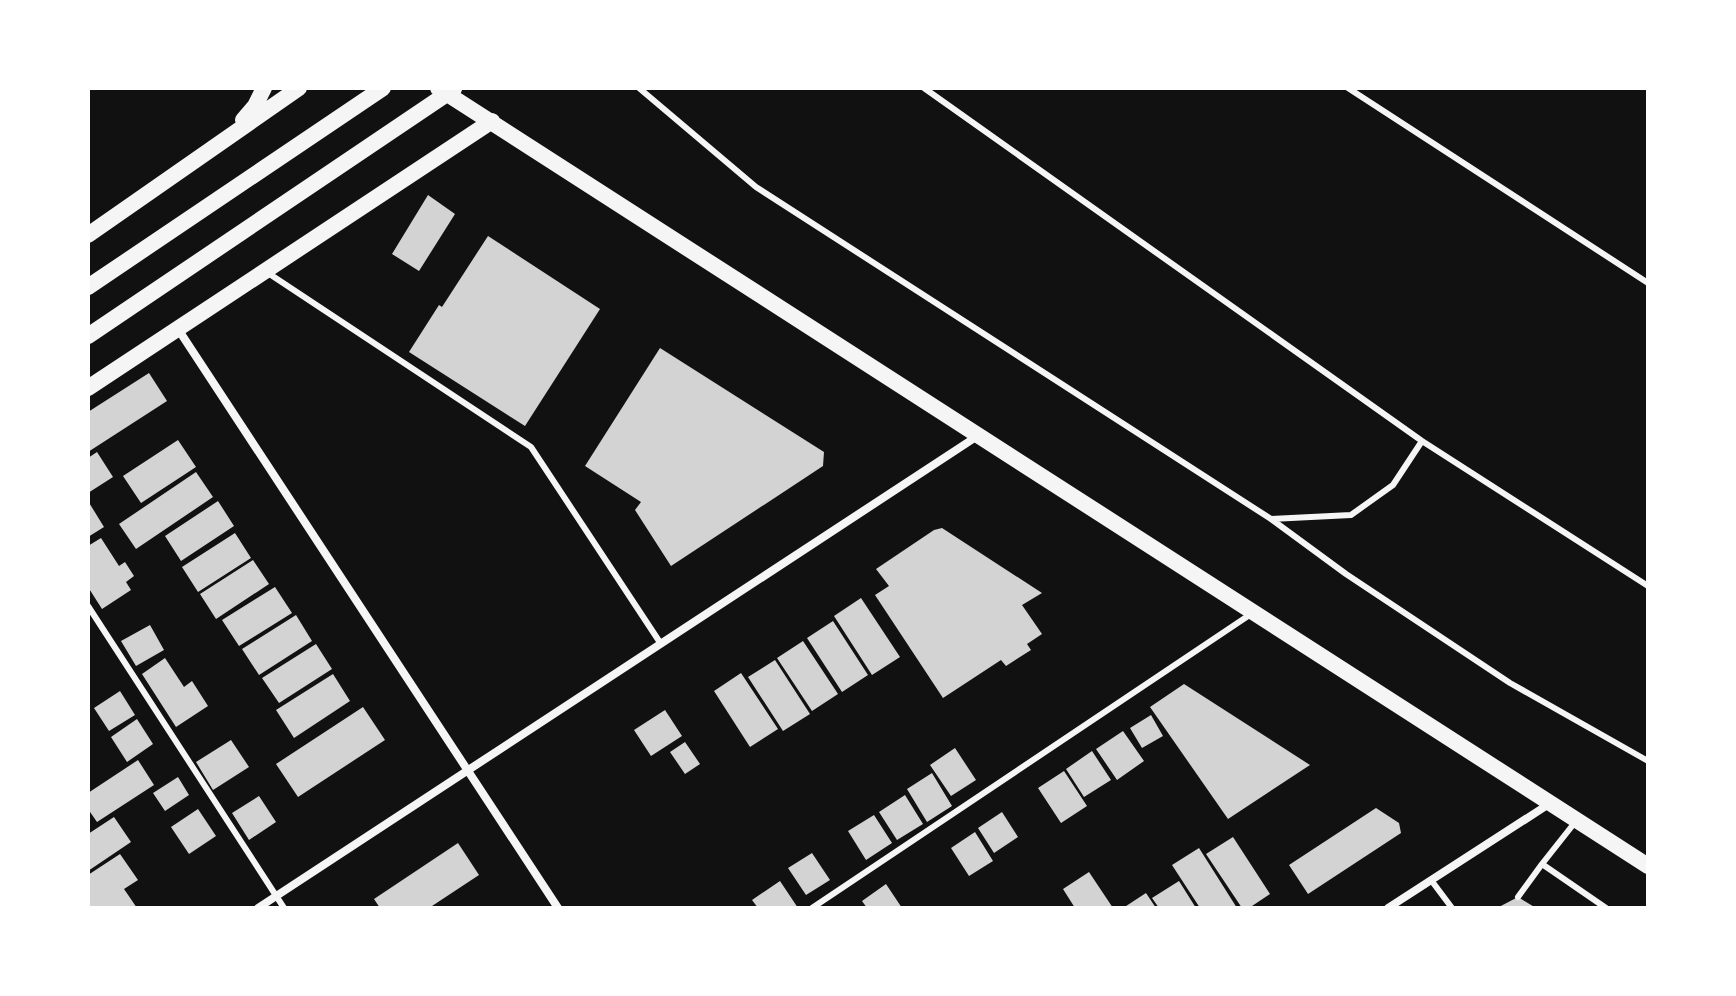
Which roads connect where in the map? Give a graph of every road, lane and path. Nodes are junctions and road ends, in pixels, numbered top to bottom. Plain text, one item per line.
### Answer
1 (264, 88) edge
2 (299, 88) edge
3 (383, 88) edge
4 (438, 88) edge
5 (455, 88) edge
6 (639, 88) edge
7 (924, 88) edge
8 (1348, 88) edge
9 (492, 121) junction
10 (225, 139) junction
11 (88, 235) edge
12 (265, 271) junction
13 (1648, 283) edge
14 (88, 287) edge
15 (178, 329) junction
16 (88, 336) edge
17 (88, 388) edge
18 (980, 434) junction
19 (1422, 441) junction
20 (1271, 519) junction
21 (1648, 586) edge
22 (88, 606) edge
23 (1254, 612) junction
24 (661, 644) junction
25 (1648, 761) edge
26 (468, 770) junction
27 (1549, 803) junction
28 (1576, 820) junction
29 (1542, 864) junction
30 (1648, 866) edge
31 (1431, 880) junction
32 (276, 896) junction
33 (1518, 897) dead end
34 (258, 908) edge
35 (284, 908) edge
36 (558, 908) edge
37 (812, 908) edge
38 (1388, 908) edge
39 (1452, 908) edge
40 (1606, 908) edge

1 - 10 main road
2 - 10 main road
3 - 14 main road
4 - 9 main road
5 - 16 main road
6 - 20 lane
7 - 19 lane
8 - 13 lane
9 - 12 main road
9 - 18 main road
10 - 11 main road
12 - 15 main road
12 - 24 lane
15 - 17 main road
15 - 26 street
18 - 23 main road
18 - 24 street
19 - 20 lane
19 - 21 lane
20 - 25 lane
22 - 32 lane
23 - 27 main road
23 - 37 lane
24 - 26 street
26 - 32 street
26 - 36 street
27 - 28 main road
27 - 31 street
28 - 29 lane
28 - 30 main road
29 - 33 lane
29 - 40 lane
31 - 38 street
31 - 39 lane
32 - 34 street
32 - 35 lane

